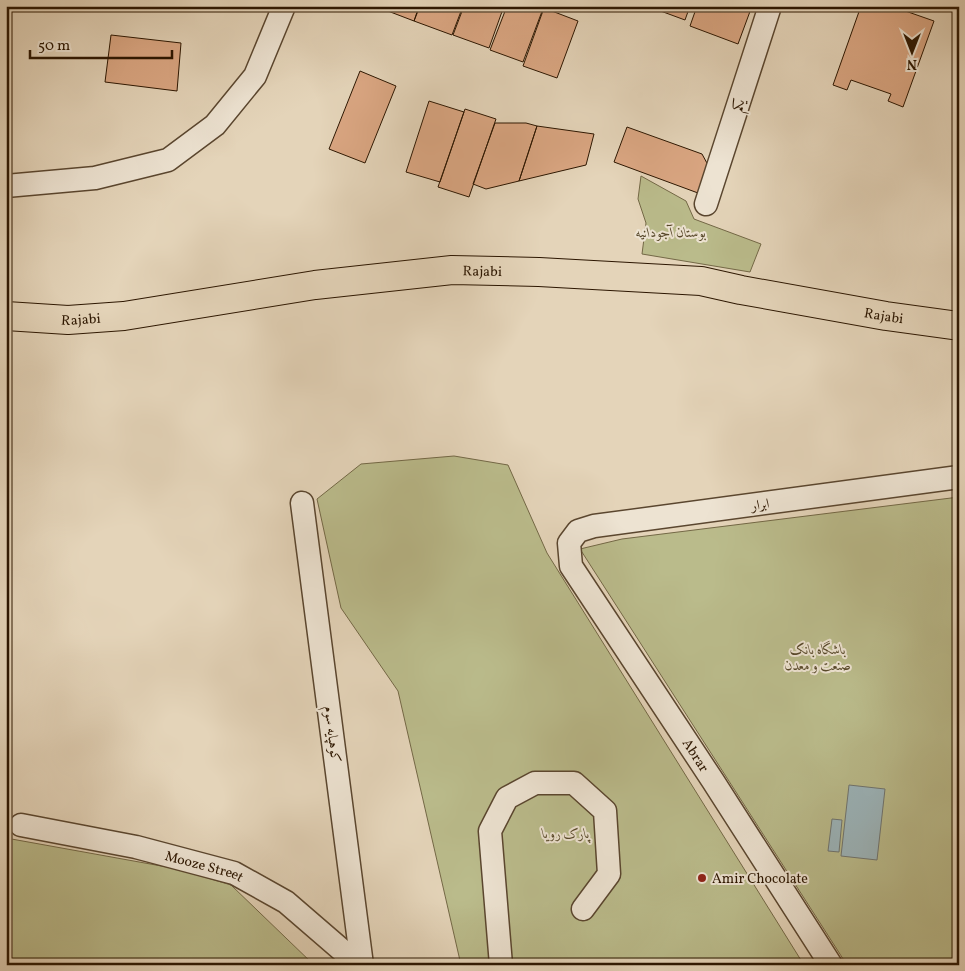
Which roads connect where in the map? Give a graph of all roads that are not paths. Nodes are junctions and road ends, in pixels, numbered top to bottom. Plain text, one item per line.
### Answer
1 (284, 6) edge
2 (770, 6) edge
3 (6, 186) edge
4 (706, 204) dead end
5 (6, 316) edge
6 (959, 326) edge
7 (959, 477) edge
8 (302, 503) dead end
9 (21, 825) dead end
10 (583, 909) dead end
11 (360, 965) edge
12 (501, 965) edge
13 (831, 965) edge

1 - 3 street
2 - 4 street, یکم
5 - 6 main road, Rajabi
7 - 13 street, Abrar
8 - 11 street, کوهپایه سوم
9 - 11 street, Mooze Street
10 - 12 street

